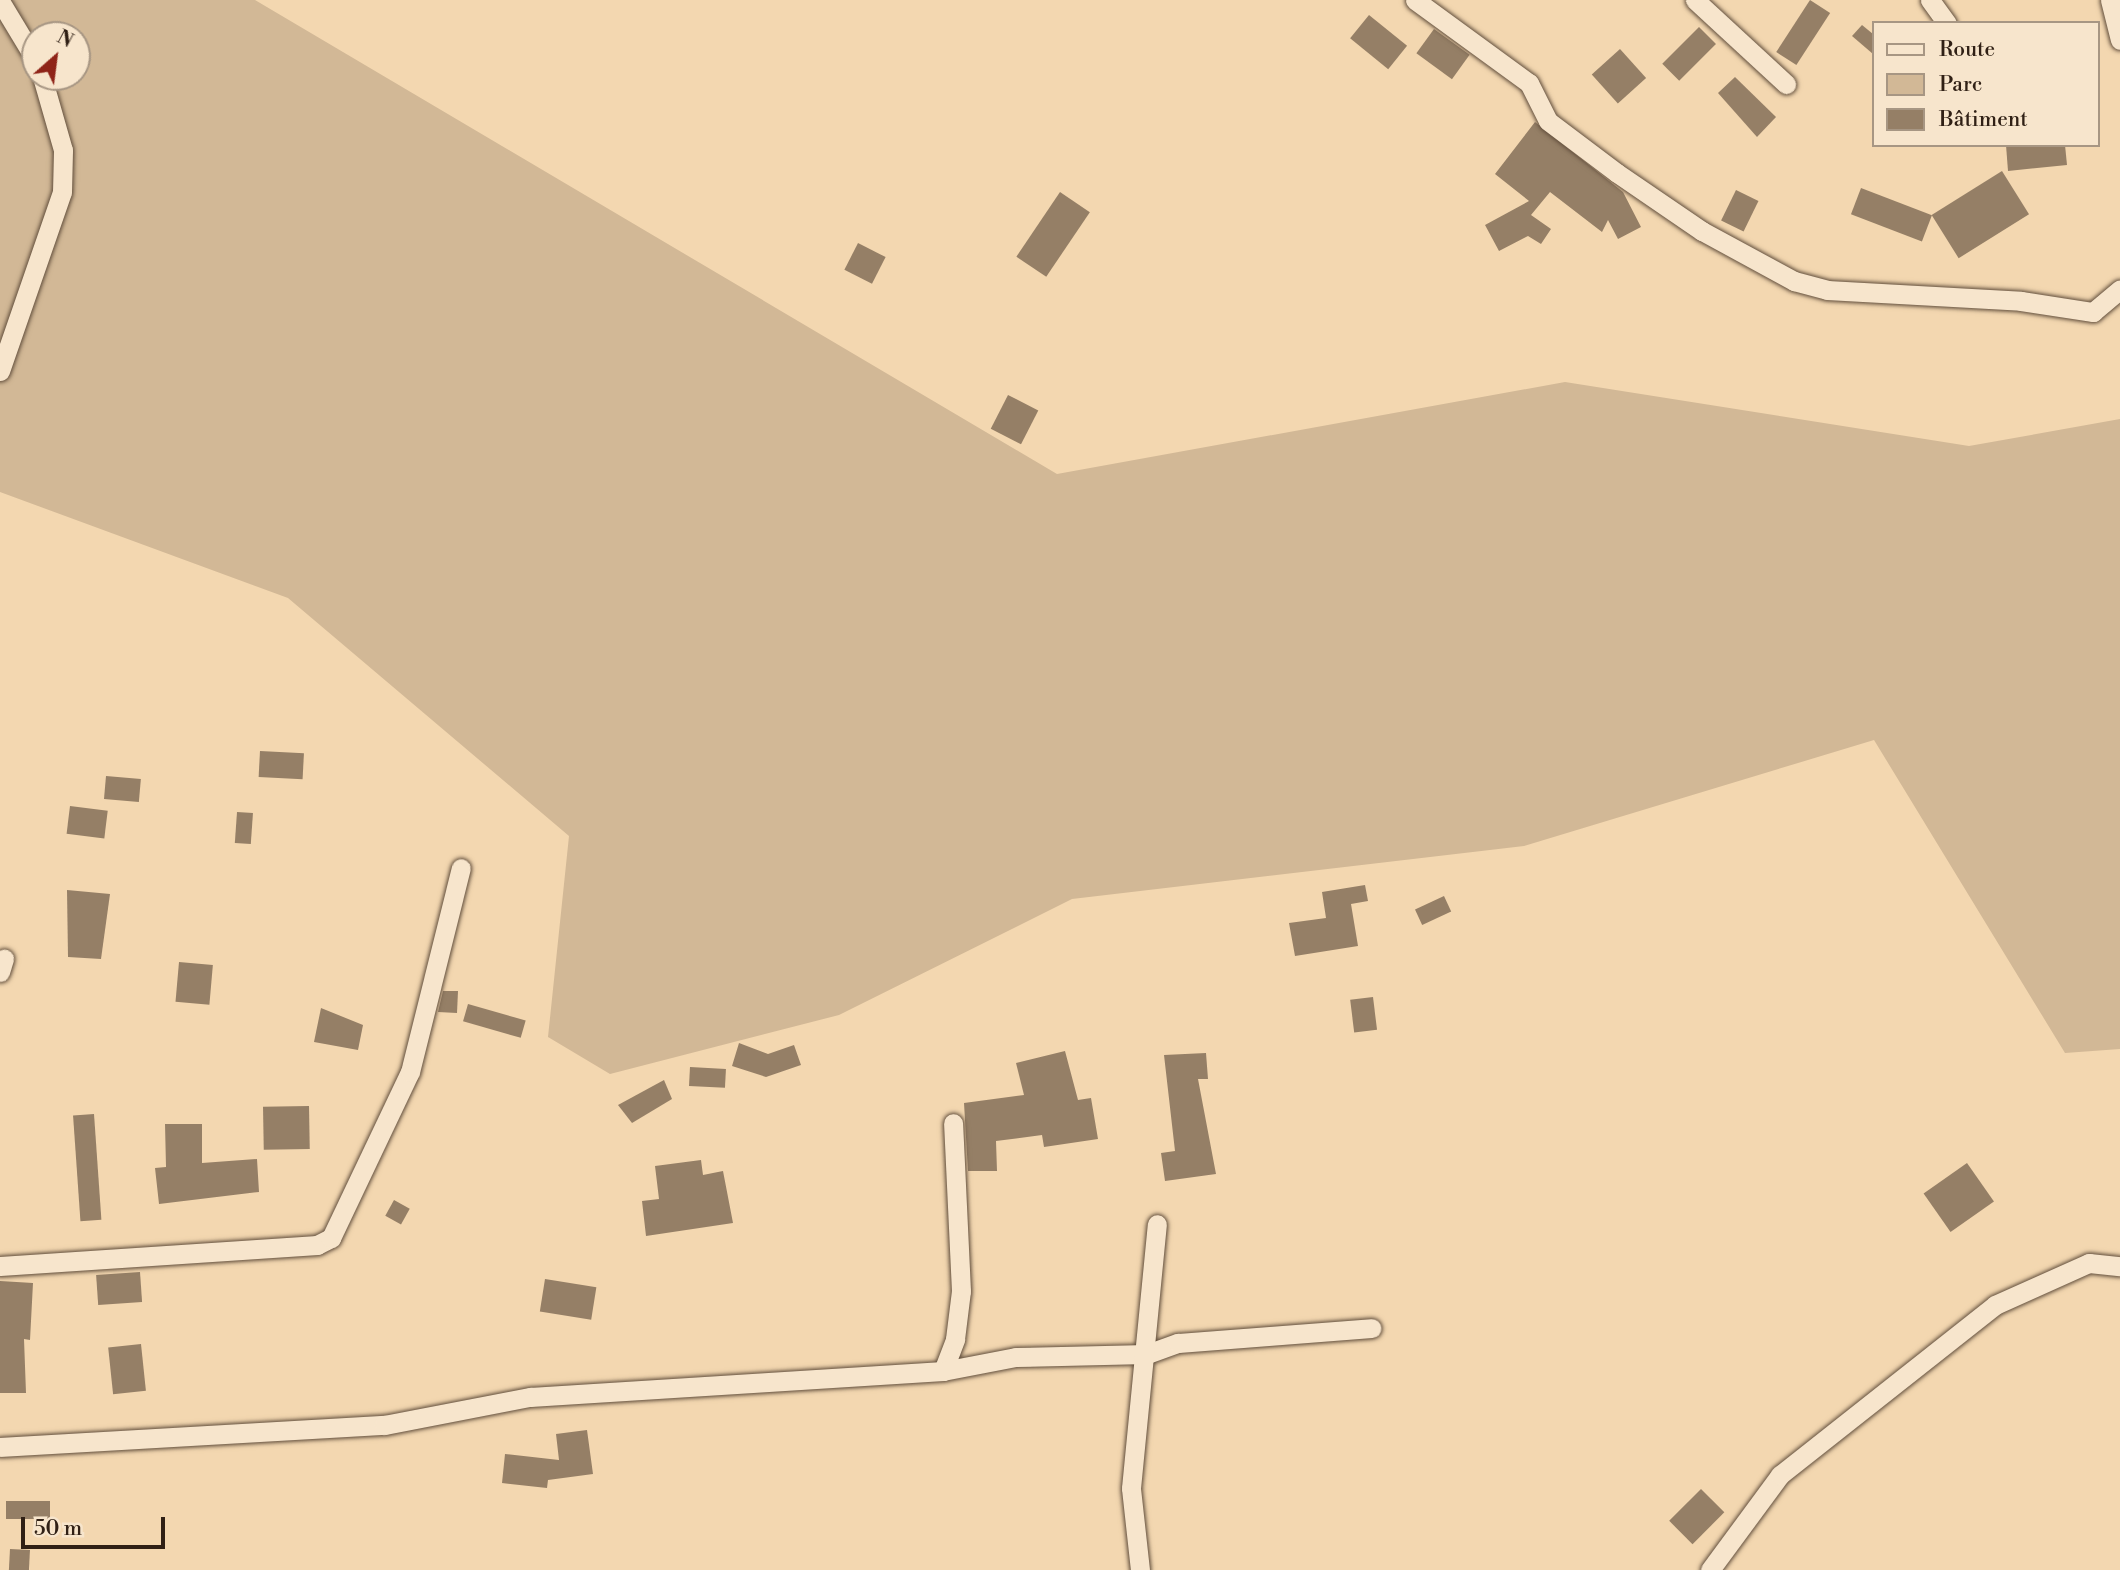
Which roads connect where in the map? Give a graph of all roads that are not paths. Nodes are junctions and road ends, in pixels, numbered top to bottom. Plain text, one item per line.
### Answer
1 (1415, 0) edge
2 (1695, 0) edge
3 (1930, 0) edge
4 (2110, 0) edge
5 (0, 1) edge
6 (1946, 21) edge
7 (21, 36) edge
8 (2120, 40) edge
9 (1786, 84) dead end
10 (47, 91) edge
11 (2120, 289) edge
12 (0, 371) edge
13 (461, 868) dead end
14 (953, 1123) dead end
15 (1157, 1224) dead end
16 (0, 1266) edge
17 (2120, 1266) edge
18 (1371, 1328) dead end
19 (1147, 1354) junction
20 (943, 1371) junction
21 (0, 1447) edge
22 (1140, 1570) edge
23 (1710, 1570) edge

1 - 11 street
2 - 9 street
3 - 6 street
4 - 8 street
5 - 7 street
10 - 12 street
13 - 16 street
14 - 20 street
15 - 19 street
17 - 23 street
18 - 19 street
19 - 20 street
19 - 22 street
20 - 21 street

